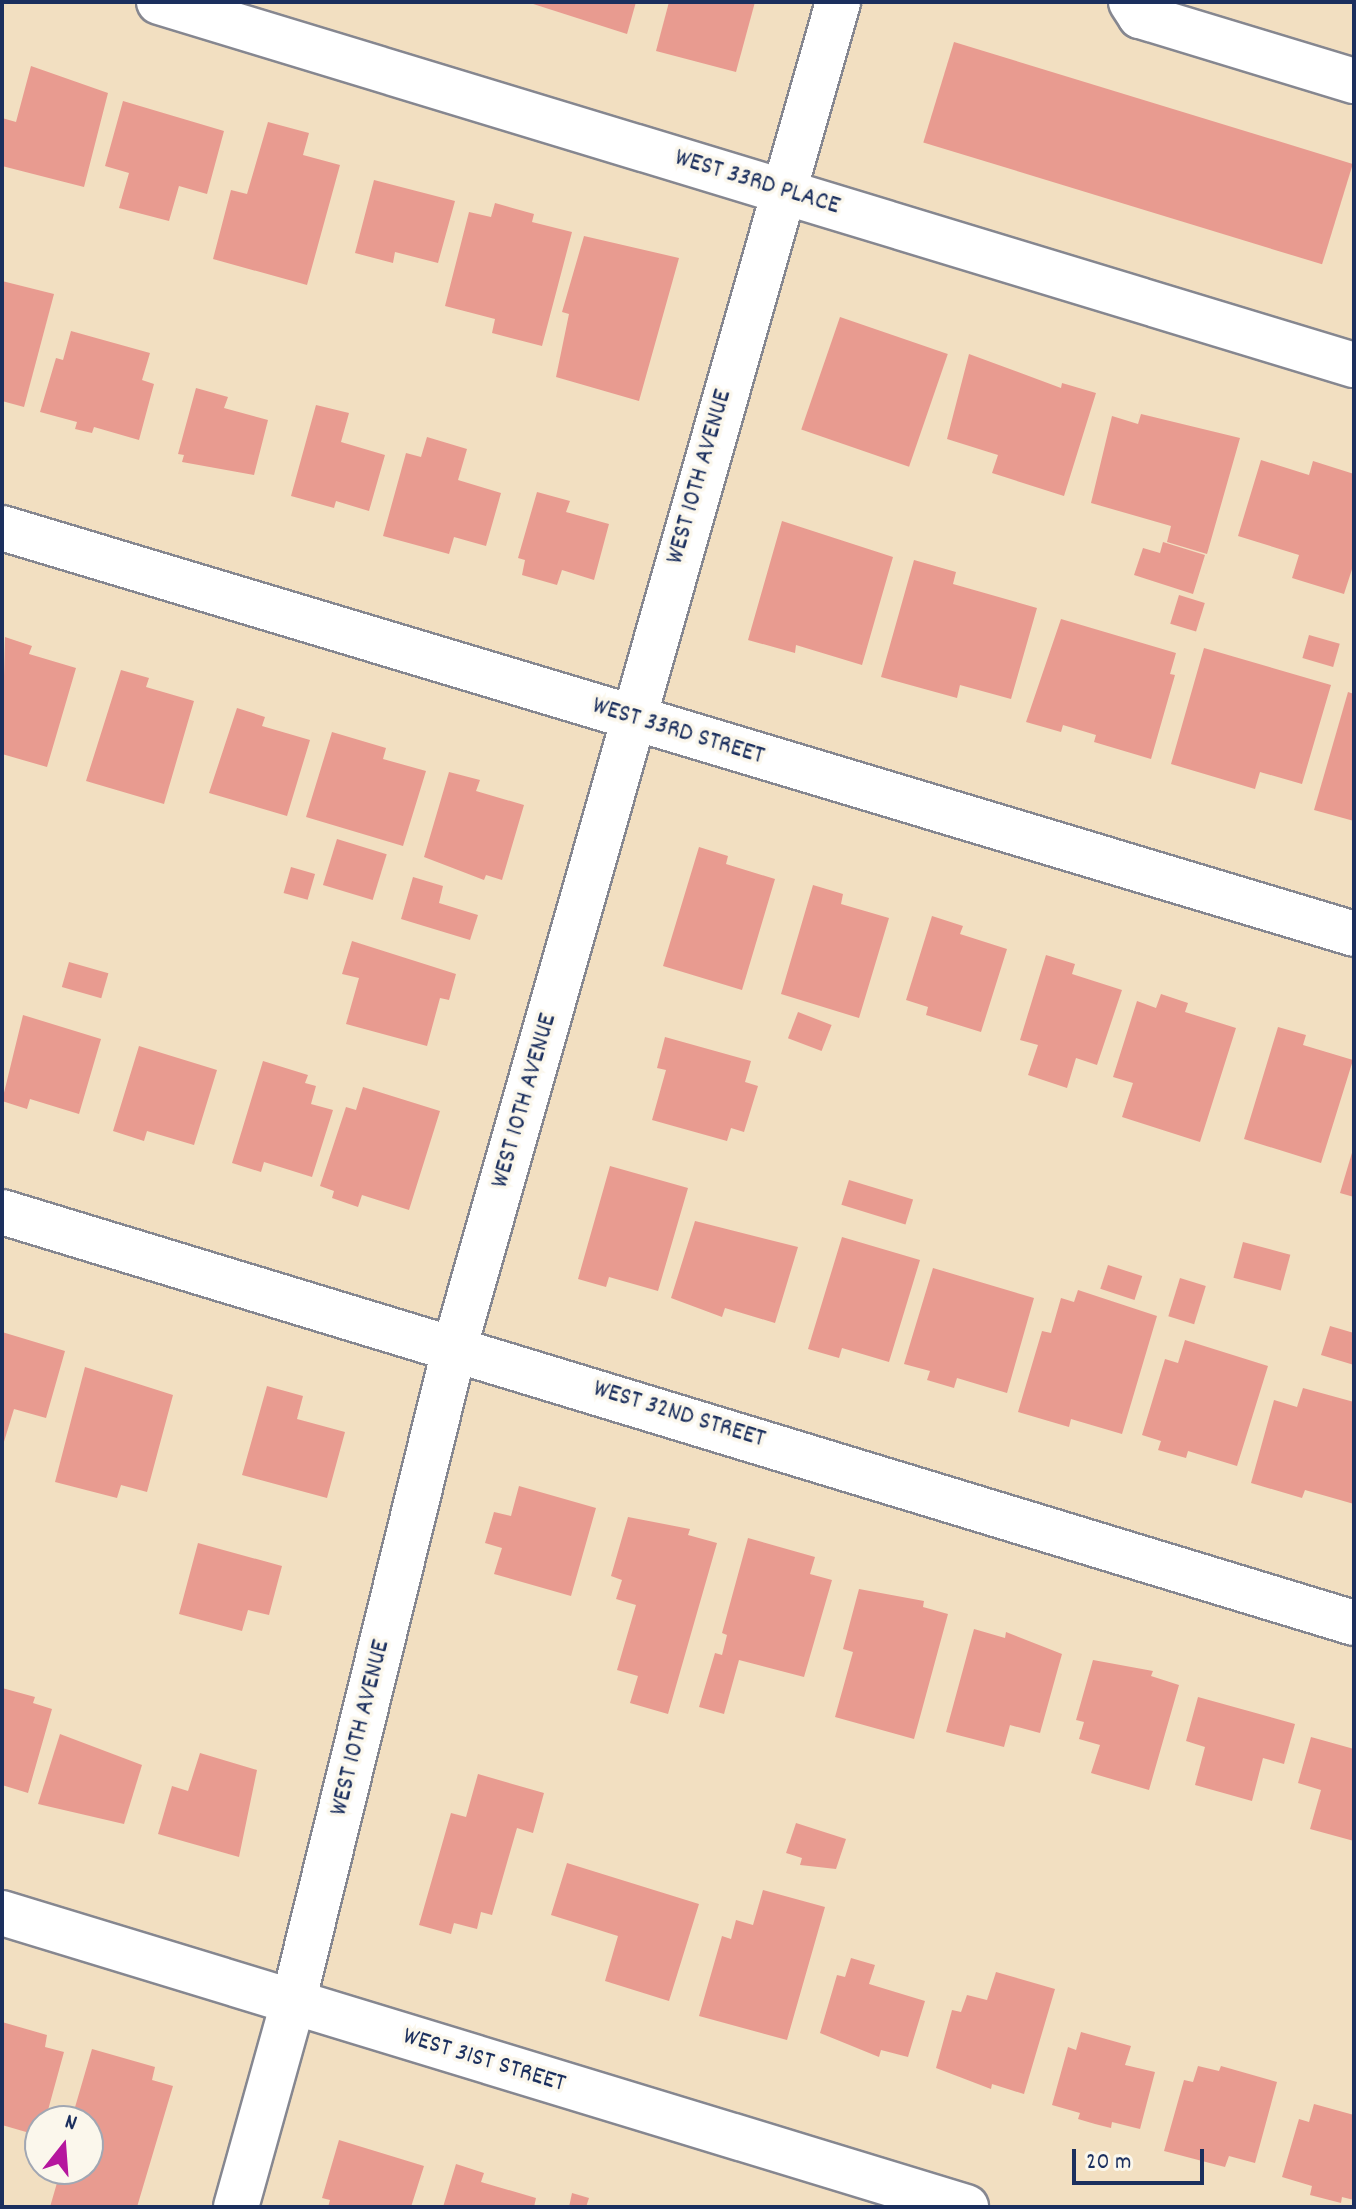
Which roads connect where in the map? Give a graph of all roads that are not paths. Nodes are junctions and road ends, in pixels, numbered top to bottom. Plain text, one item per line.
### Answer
1 (159, 2) edge
2 (838, 2) edge
3 (1131, 2) edge
4 (1354, 81) edge
5 (781, 190) junction
6 (1354, 365) edge
7 (2, 528) edge
8 (633, 719) junction
9 (1354, 934) edge
10 (2, 1212) edge
11 (455, 1346) junction
12 (1354, 1623) edge
13 (2, 1913) edge
14 (293, 2003) junction
15 (236, 2207) edge
16 (966, 2207) edge

1 - 5 street, WEST 33RD PLACE
2 - 5 street, WEST 10TH AVENUE
3 - 4 street
5 - 6 street, WEST 33RD PLACE
5 - 8 street, WEST 10TH AVENUE
7 - 8 street, WEST 33RD STREET
8 - 9 street, WEST 33RD STREET
8 - 11 street, WEST 10TH AVENUE
10 - 11 street, WEST 32ND STREET
11 - 12 street, WEST 32ND STREET
11 - 14 street, WEST 10TH AVENUE
13 - 14 street, WEST 31ST STREET
14 - 15 street, WEST 10TH AVENUE
14 - 16 street, WEST 31ST STREET

